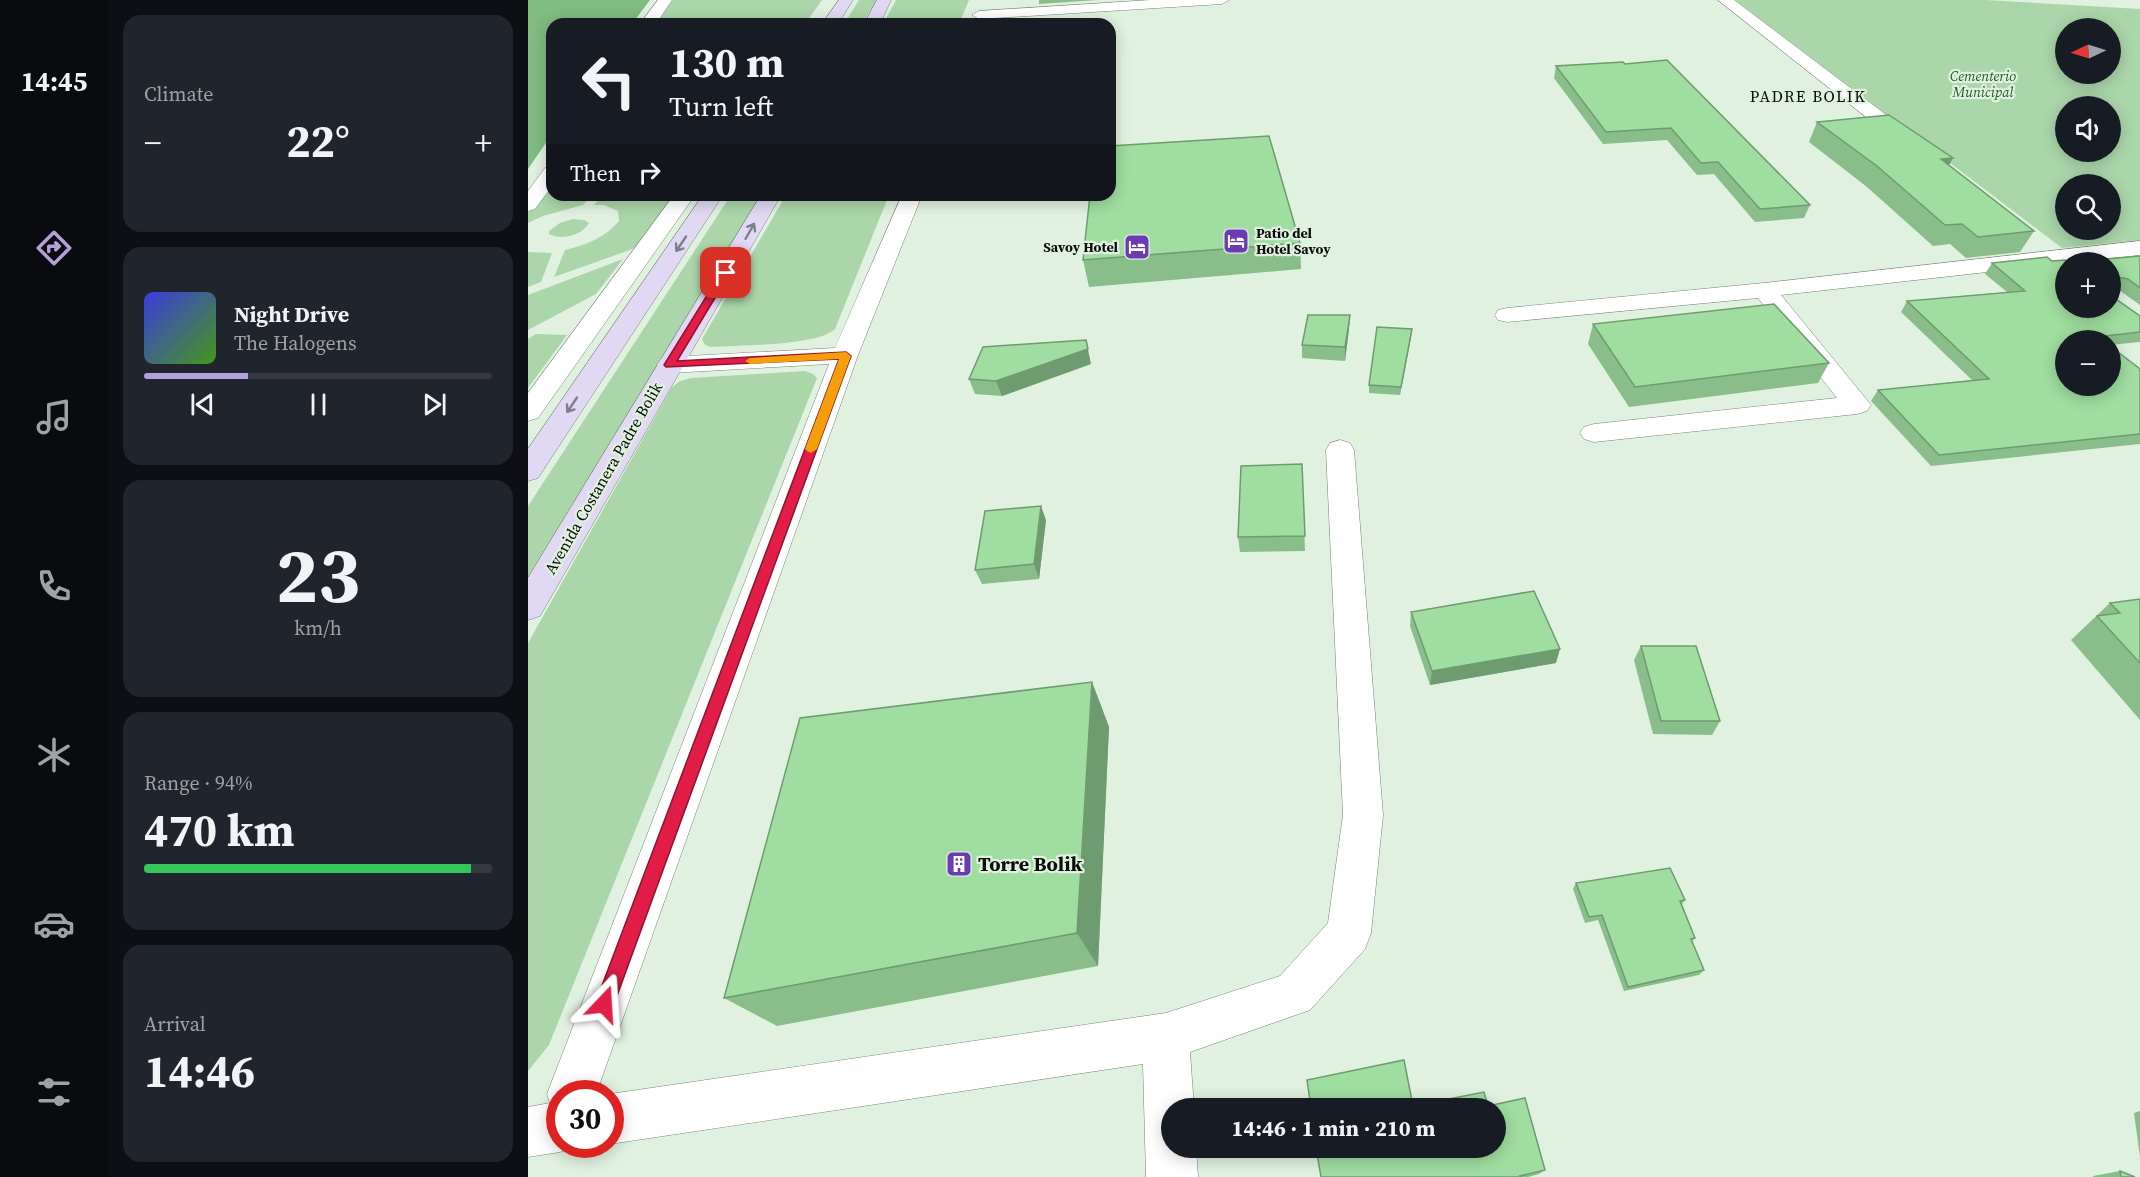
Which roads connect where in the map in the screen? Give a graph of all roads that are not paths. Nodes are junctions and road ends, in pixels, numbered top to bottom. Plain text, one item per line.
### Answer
1 (665, 0) edge
2 (846, 0) edge
3 (884, 0) edge
4 (985, 0) edge
5 (1222, 0) edge
6 (1725, 0) edge
7 (652, 18) edge
8 (834, 18) edge
9 (875, 18) edge
10 (979, 18) edge
11 (1002, 18) edge
12 (1930, 157) edge
13 (546, 180) edge
14 (681, 201) edge
15 (709, 201) edge
16 (767, 201) edge
17 (910, 201) edge
18 (528, 205) edge
19 (2041, 243) dead end
20 (2140, 248) edge
21 (2114, 252) edge
22 (2055, 254) edge
23 (2055, 261) edge
24 (1764, 290) junction
25 (1506, 315) dead end
26 (846, 356) junction
27 (670, 365) junction
28 (528, 412) edge
29 (1594, 433) dead end
30 (1340, 450) dead end
31 (528, 471) edge
32 (528, 607) edge
33 (1166, 1037) junction
34 (571, 1080) edge
35 (624, 1117) edge
36 (1172, 1177) edge

1 - 7 street
2 - 8 main road
3 - 9 main road
4 - 10 street
5 - 11 street
6 - 12 street
13 - 18 street
14 - 28 street
15 -> 31 main road
27 -> 16 main road, Avenida Costanera Padre Bolik
17 - 26 street
19 - 22 street
20 - 21 street
23 - 24 street
24 - 25 street
24 - 29 street
26 - 27 street
26 - 34 street
27 - 32 main road, Avenida Costanera Padre Bolik
30 - 33 street
33 - 35 street
33 - 36 street

